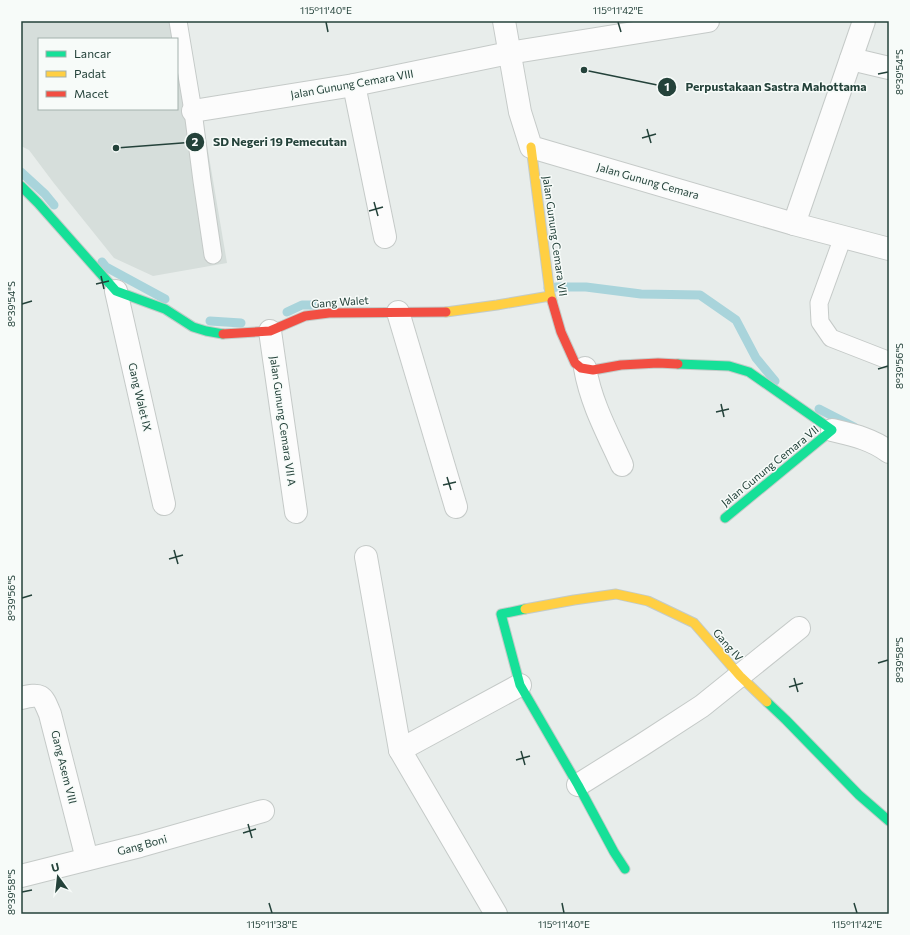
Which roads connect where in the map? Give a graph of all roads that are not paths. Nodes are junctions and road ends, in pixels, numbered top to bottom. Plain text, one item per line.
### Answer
1 (178, 21) edge
2 (504, 21) edge
3 (708, 21) edge
4 (864, 21) edge
5 (509, 53) junction
6 (851, 59) junction
7 (889, 68) edge
8 (354, 85) junction
9 (193, 111) junction
10 (531, 147) junction
11 (21, 186) edge
12 (794, 224) junction
13 (843, 237) junction
14 (385, 238) dead end
15 (889, 249) edge
16 (213, 255) dead end
17 (116, 291) junction
18 (550, 295) junction
19 (398, 312) junction
20 (270, 331) junction
21 (885, 359) dead end
22 (585, 368) junction
23 (832, 430) junction
24 (889, 452) edge
25 (622, 464) dead end
26 (164, 504) dead end
27 (456, 507) dead end
28 (296, 512) dead end
29 (725, 518) dead end
30 (366, 557) dead end
31 (799, 628) dead end
32 (740, 676) junction
33 (520, 685) junction
34 (21, 698) edge
35 (400, 750) junction
36 (578, 785) junction
37 (263, 811) dead end
38 (889, 821) edge
39 (87, 859) junction
40 (626, 869) dead end
41 (21, 876) edge
42 (496, 914) edge

1 - 9 lane
2 - 5 street
3 - 5 street, Jalan Gunung Cemara VIII
4 - 6 street
5 - 8 street, Jalan Gunung Cemara VIII
5 - 10 street
6 - 7 street
6 - 12 street
8 - 9 street, Jalan Gunung Cemara VIII
8 - 14 street
9 - 16 lane
10 - 12 street, Jalan Gunung Cemara
10 - 18 street, Jalan Gunung Cemara VII
11 - 17 street, Gang Walet
12 - 13 street, Jalan Gunung Cemara
13 - 15 street, Jalan Gunung Cemara
13 - 21 lane
17 - 20 street, Gang Walet
17 - 26 street, Gang Walet IX
18 - 19 street, Gang Walet
18 - 22 street, Jalan Gunung Cemara VII
19 - 20 street, Gang Walet
19 - 27 street
20 - 28 street, Jalan Gunung Cemara VII A
22 - 23 street, Jalan Gunung Cemara VII
22 - 25 street
23 - 24 street
23 - 29 street, Jalan Gunung Cemara VII
30 - 35 street
31 - 32 street
32 - 33 street, Gang IV
32 - 36 street
32 - 38 street, Gang IV
33 - 35 street
33 - 36 street
34 - 39 street, Gang Asem VIII
35 - 42 street
36 - 40 street
37 - 39 street, Gang Boni
39 - 41 street, Gang Boni

